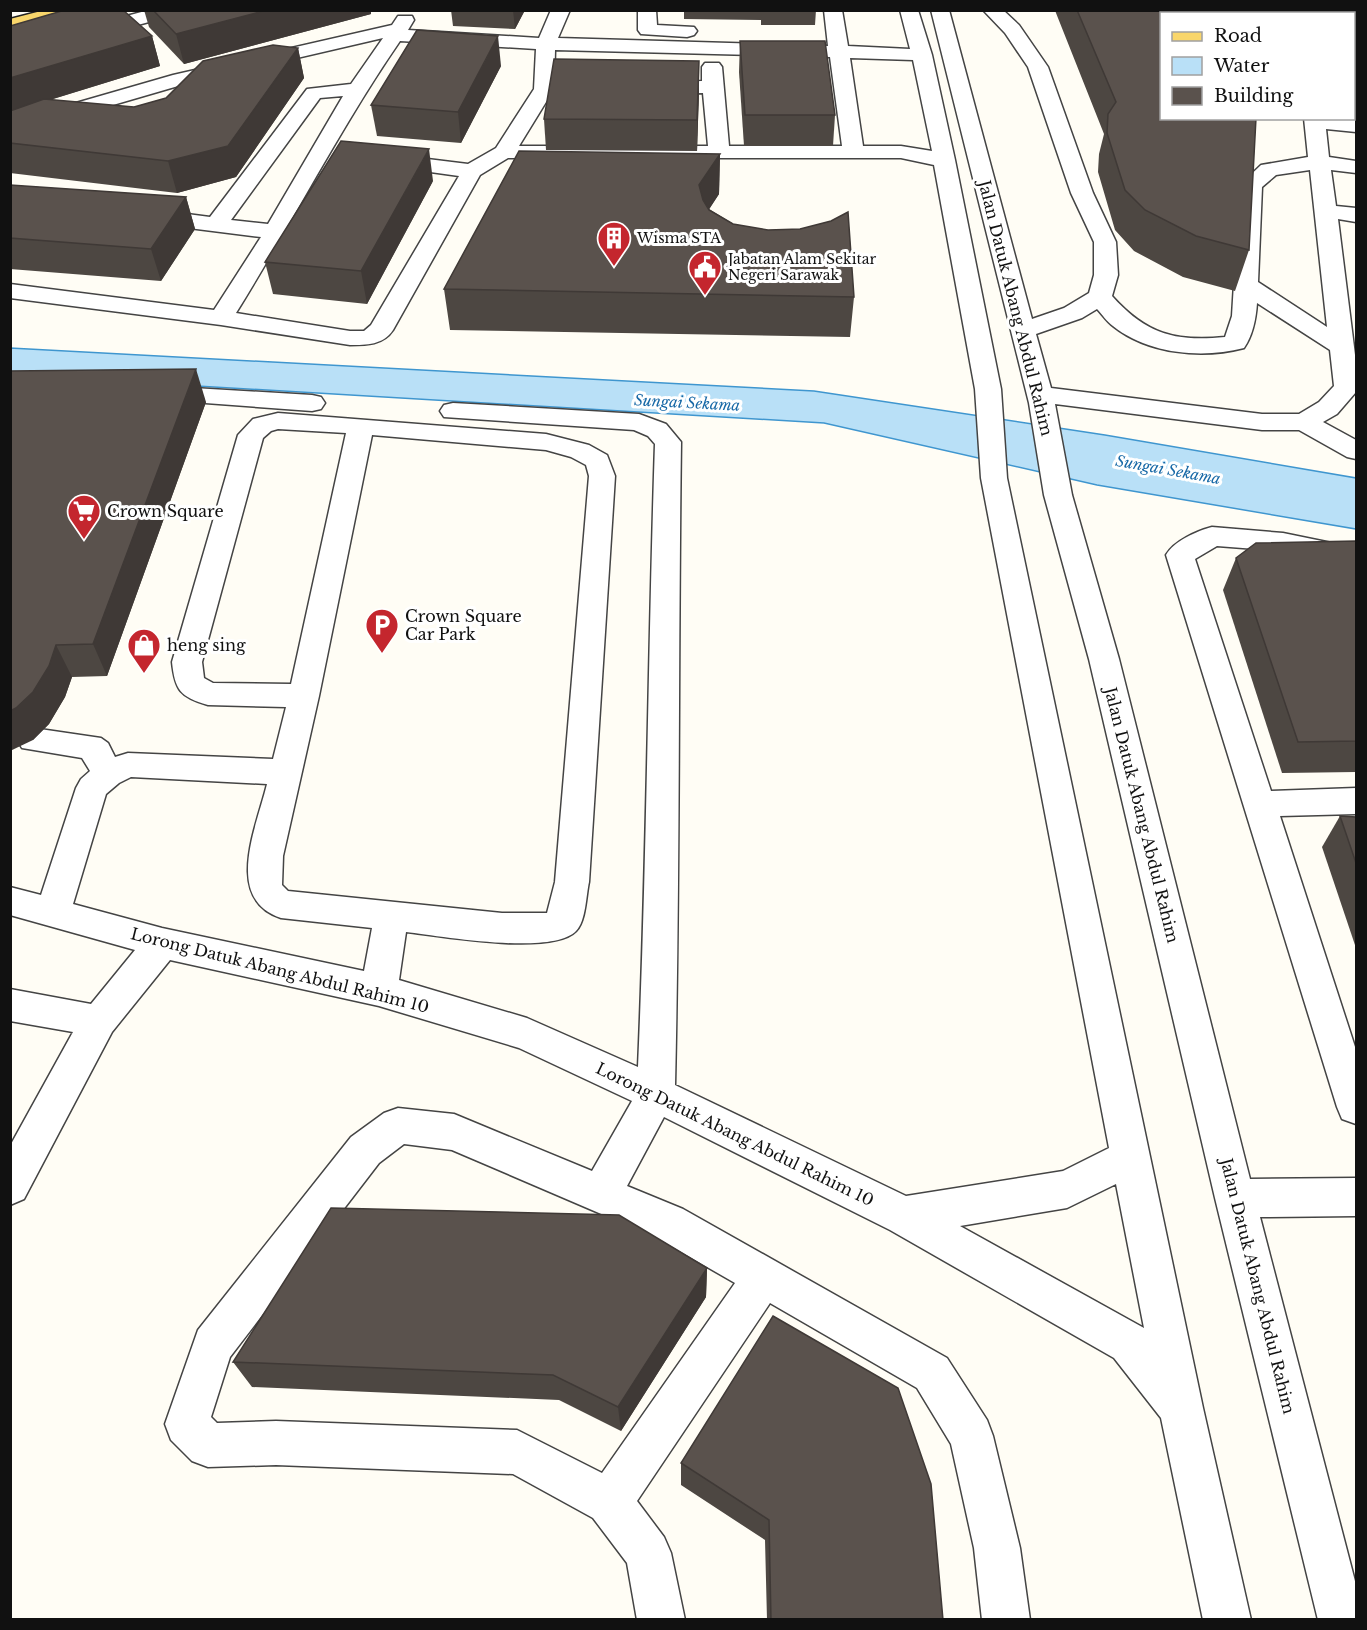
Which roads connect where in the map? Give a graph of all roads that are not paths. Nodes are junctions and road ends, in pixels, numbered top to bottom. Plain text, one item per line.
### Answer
1 (70, 10) edge
2 (172, 10) edge
3 (411, 10) edge
4 (561, 10) edge
5 (647, 10) edge
6 (833, 10) edge
7 (909, 10) edge
8 (940, 10) edge
9 (992, 10) edge
10 (1014, 20) edge
11 (125, 21) junction
12 (10, 25) edge
13 (813, 30) dead end
14 (836, 30) junction
15 (398, 32) junction
16 (141, 38) edge
17 (711, 40) junction
18 (546, 44) junction
19 (839, 50) junction
20 (10, 53) edge
21 (922, 55) junction
22 (164, 62) dead end
23 (180, 79) junction
24 (712, 87) junction
25 (640, 88) edge
26 (357, 89) junction
27 (544, 89) junction
28 (568, 89) edge
29 (1314, 120) edge
30 (1356, 126) edge
31 (10, 129) edge
32 (321, 152) junction
33 (504, 152) junction
34 (719, 152) junction
35 (853, 152) junction
36 (344, 155) edge
37 (368, 158) edge
38 (944, 159) junction
39 (1319, 162) junction
40 (1356, 167) edge
41 (472, 171) junction
42 (1325, 211) junction
43 (125, 213) edge
44 (1356, 215) edge
45 (216, 225) junction
46 (275, 232) junction
47 (1331, 253) junction
48 (1356, 259) edge
49 (1246, 286) junction
50 (10, 291) edge
51 (1100, 297) junction
52 (221, 318) junction
53 (1023, 330) junction
54 (1342, 347) junction
55 (141, 393) edge
56 (1041, 398) junction
57 (1304, 422) junction
58 (361, 426) junction
59 (1356, 451) edge
60 (1356, 558) edge
61 (304, 696) junction
62 (33, 740) dead end
63 (287, 772) junction
64 (108, 774) junction
65 (1356, 801) edge
66 (1259, 804) junction
67 (10, 900) edge
68 (53, 912) junction
69 (391, 917) junction
70 (162, 943) junction
71 (379, 990) junction
72 (10, 1005) edge
73 (99, 1021) junction
74 (656, 1094) junction
75 (1356, 1107) edge
76 (1132, 1156) junction
77 (10, 1186) edge
78 (601, 1194) junction
79 (1356, 1197) edge
80 (1235, 1198) junction
81 (904, 1216) junction
82 (764, 1276) junction
83 (1181, 1408) junction
84 (609, 1502) junction
85 (660, 1620) edge
86 (1006, 1620) edge
87 (1227, 1620) edge
88 (1342, 1620) edge

1 - 12 main road
2 - 11 street
3 - 15 street
4 - 18 street
5 - 17 street
6 - 14 street
7 - 21 street
8 - 53 street, Jalan Datuk Abang Abdul Rahim
9 - 10 street
10 - 51 street
11 - 16 street
11 - 20 street
13 - 14 street
14 - 19 street
15 - 18 street
15 - 23 street
15 - 26 street
17 - 18 street
17 - 19 street
17 - 24 street
18 - 27 street
19 - 21 street
19 - 35 street
21 - 38 street
22 - 23 street
23 - 31 street
24 - 25 street
24 - 34 street
26 - 32 street
26 - 45 street
27 - 28 street
27 - 33 street
29 - 30 street
29 - 39 street
32 - 36 street
32 - 46 street
33 - 34 street
33 - 41 street
34 - 35 street
35 - 38 street
37 - 41 street
38 - 76 street
39 - 40 street
39 - 42 street
39 - 49 street
41 - 52 street
42 - 44 street
42 - 47 street
43 - 45 street
45 - 46 street
46 - 52 street
47 - 48 street
47 - 54 street
49 - 51 street
49 - 54 street
50 - 52 street
51 - 53 street
53 - 56 street, Jalan Datuk Abang Abdul Rahim
54 - 57 street
55 - 74 street
56 - 57 street
56 - 80 street, Jalan Datuk Abang Abdul Rahim
57 - 59 street
58 - 61 street
58 - 61 street
58 - 69 street
60 - 66 street
61 - 63 street
62 - 64 street
63 - 64 street
63 - 69 street
64 - 68 street
65 - 66 street
66 - 75 street
67 - 68 street, Lorong Datuk Abang Abdul Rahim 10
68 - 70 street, Lorong Datuk Abang Abdul Rahim 10
69 - 71 street
70 - 71 street, Lorong Datuk Abang Abdul Rahim 10
70 - 73 street
71 - 74 street, Lorong Datuk Abang Abdul Rahim 10
72 - 73 street
73 - 77 street
74 - 78 street
74 - 81 street, Lorong Datuk Abang Abdul Rahim 10
76 - 81 street
76 - 83 street
78 - 82 street
78 - 84 street
79 - 80 street
80 - 88 street, Jalan Datuk Abang Abdul Rahim
81 - 83 street, Lorong Datuk Abang Abdul Rahim 10
82 - 84 street
82 - 86 street
83 - 87 street
84 - 85 street

